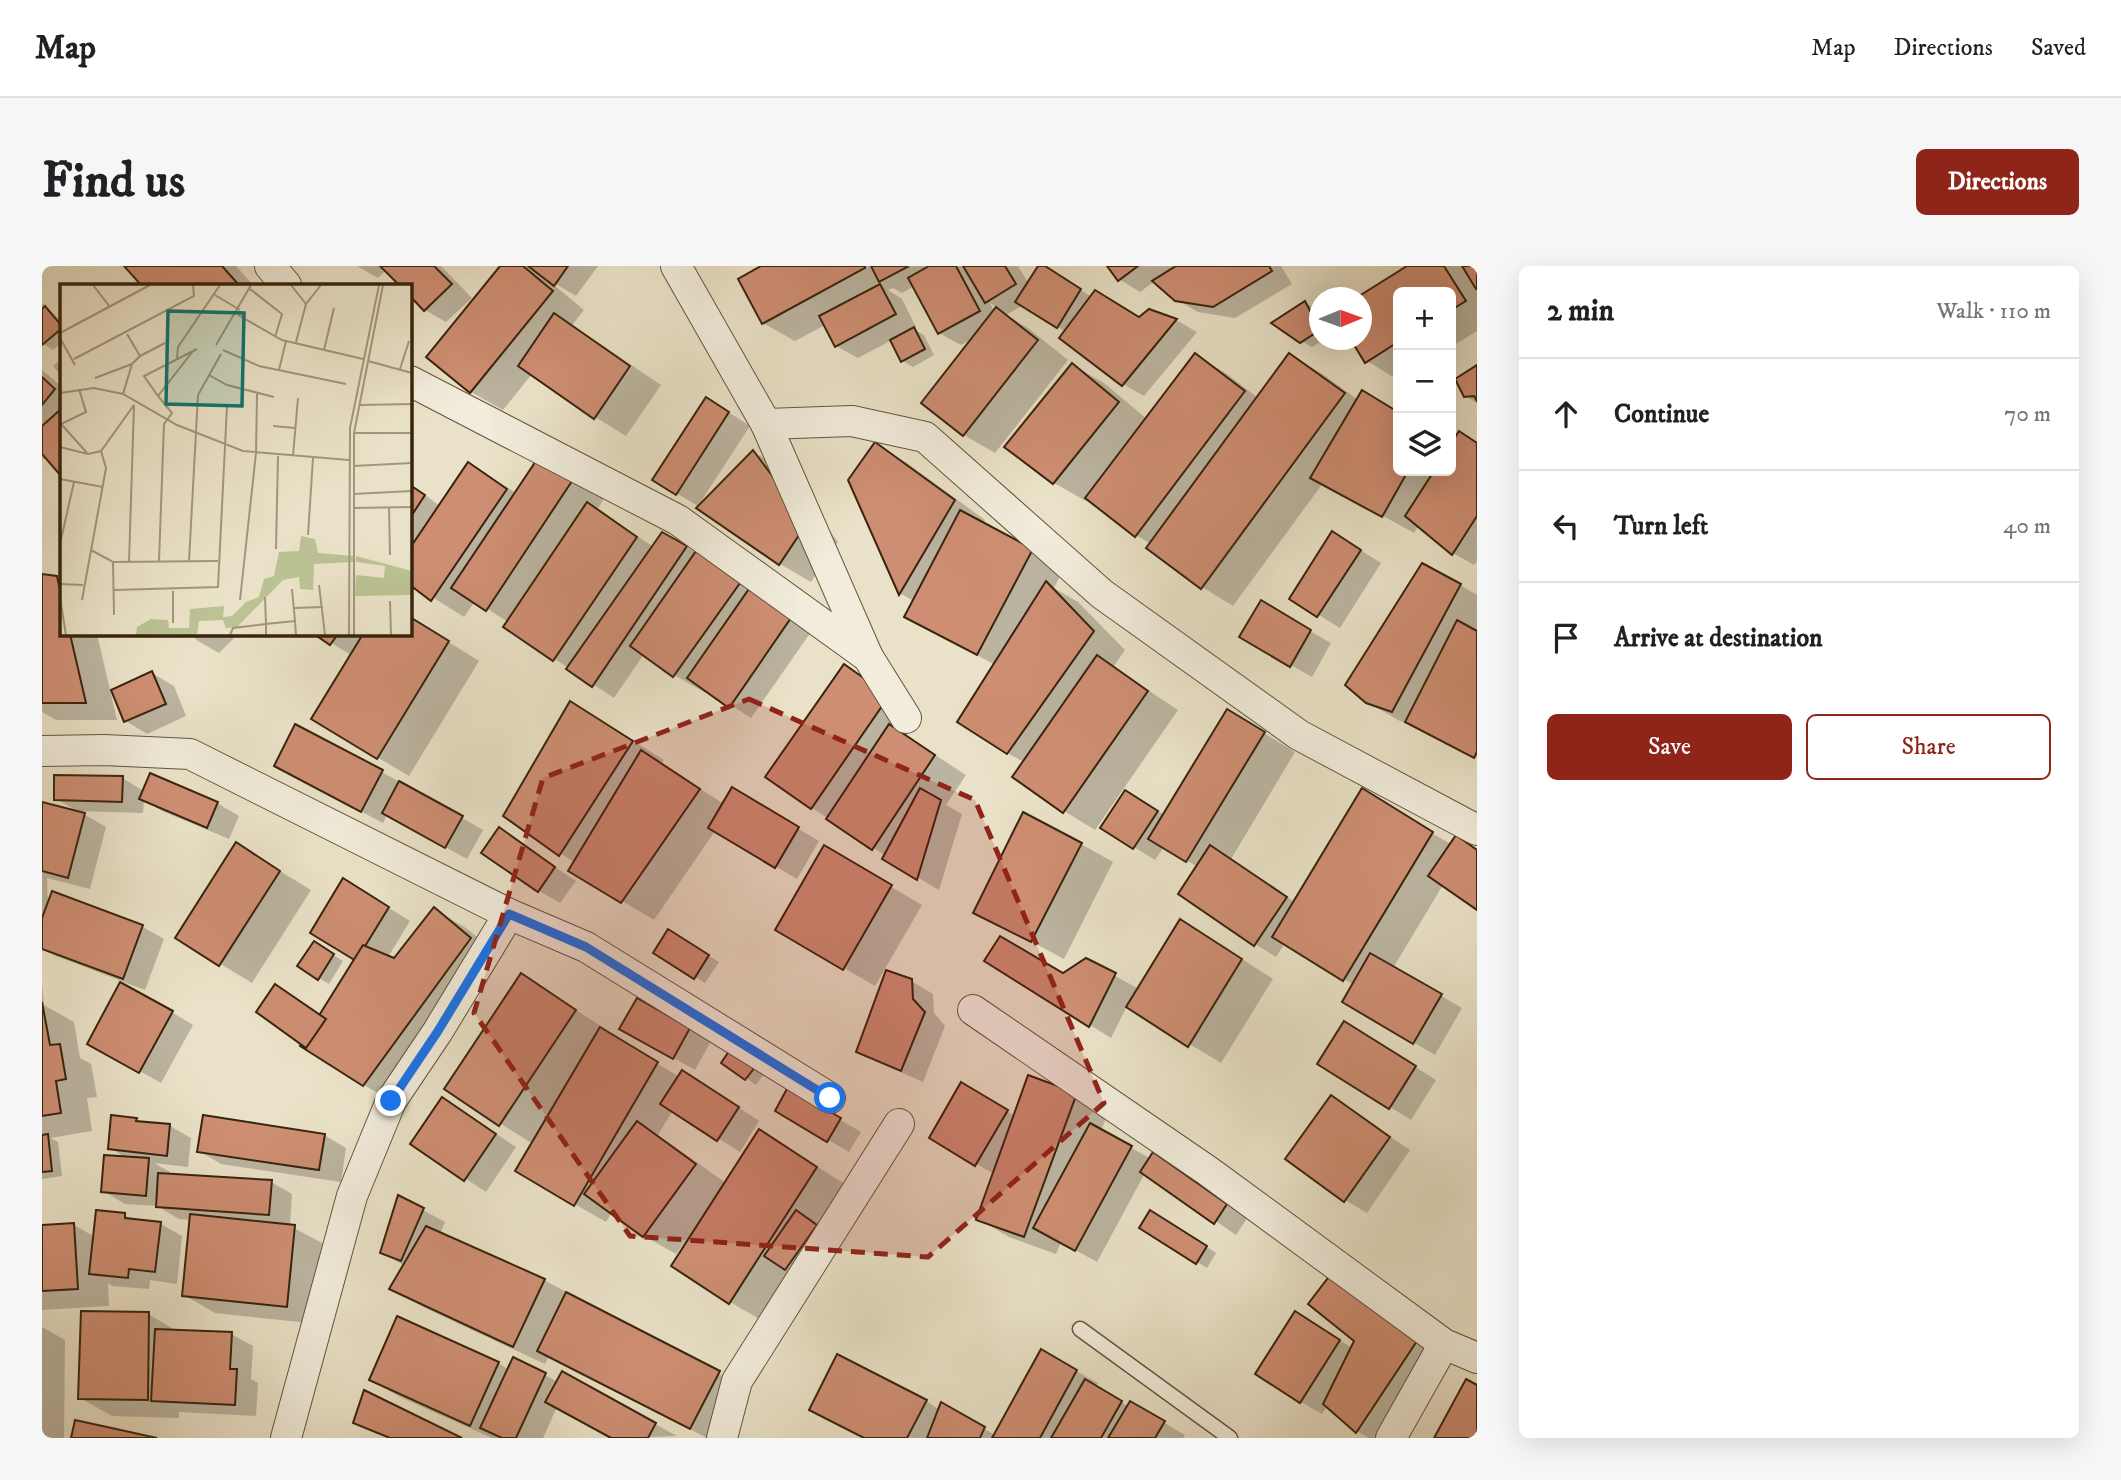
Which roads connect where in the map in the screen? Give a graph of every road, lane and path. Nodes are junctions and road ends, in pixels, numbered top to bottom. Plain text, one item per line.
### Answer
1 (270, 266) edge
2 (676, 266) edge
3 (285, 284) edge
4 (411, 382) edge
5 (766, 424) junction
6 (868, 657) junction
7 (906, 718) dead end
8 (42, 751) edge
9 (1477, 830) edge
10 (509, 914) junction
11 (973, 1010) dead end
12 (830, 1098) dead end
13 (899, 1124) dead end
14 (1080, 1329) dead end
15 (1444, 1344) junction
16 (1477, 1358) edge
17 (286, 1438) edge
18 (722, 1438) edge
19 (1230, 1438) edge
20 (1391, 1438) edge

1 - 3 street
2 - 5 street
4 - 6 street
5 - 6 street
5 - 9 street
6 - 7 street
8 - 10 street
10 - 12 street
10 - 17 street
11 - 15 street
13 - 18 street
14 - 19 lane
15 - 16 street
15 - 20 street

